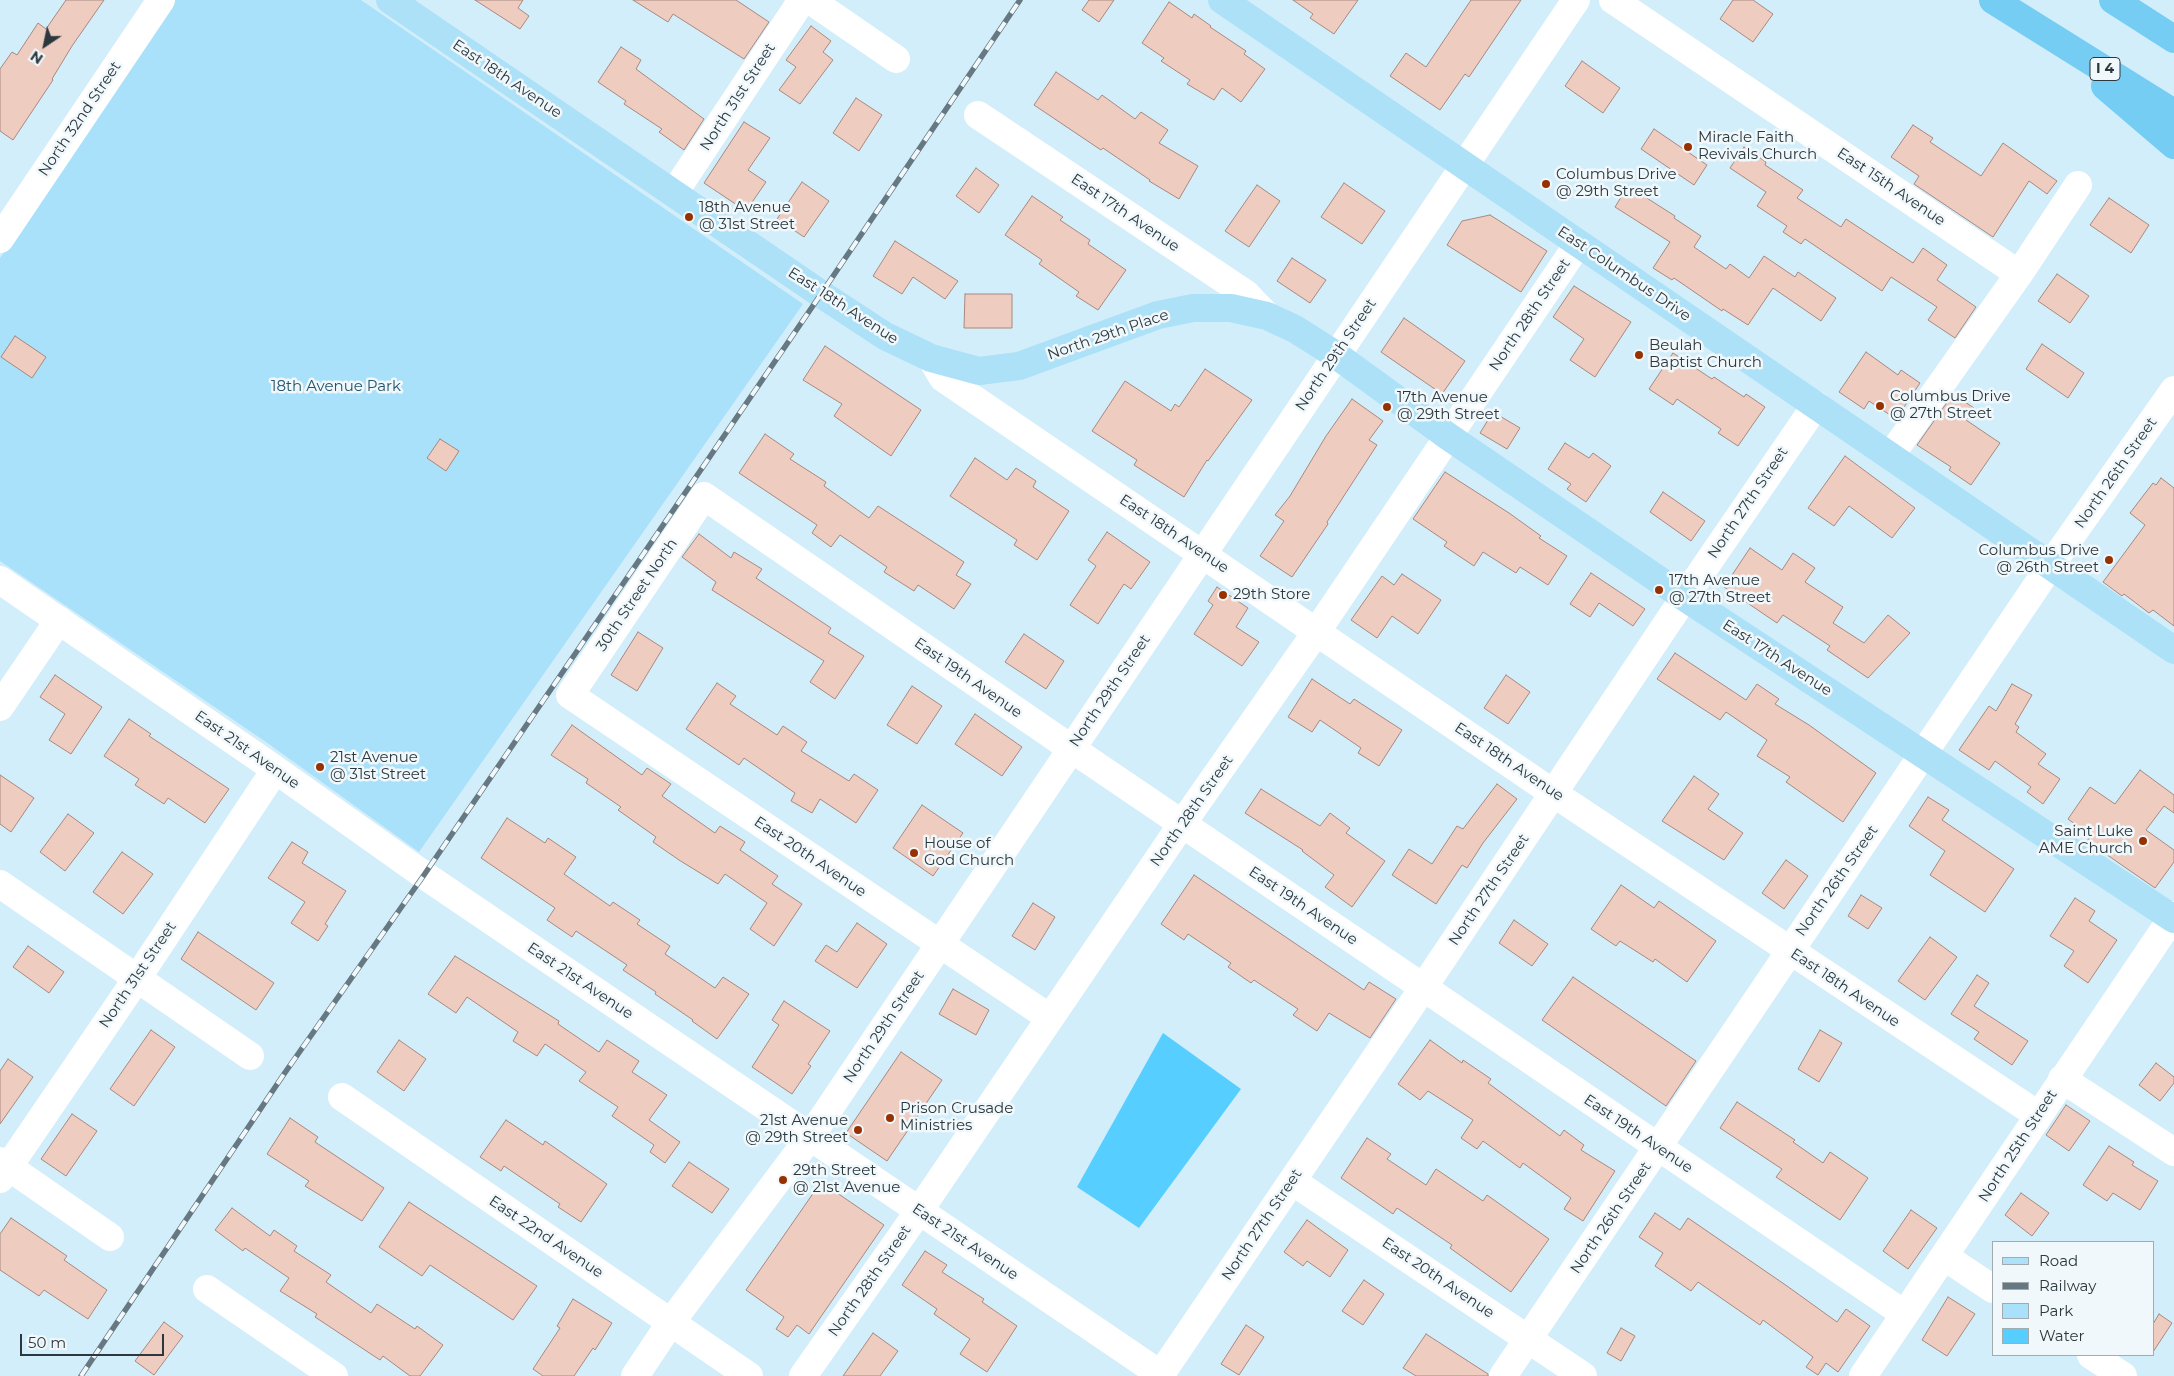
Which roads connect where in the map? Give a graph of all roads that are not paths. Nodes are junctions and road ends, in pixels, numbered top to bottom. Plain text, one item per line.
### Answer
1 (161, 0) edge
2 (390, 0) edge
3 (802, 0) edge
4 (810, 0) edge
5 (1222, 0) edge
6 (1576, 0) edge
7 (1613, 0) edge
8 (1993, 0) edge
9 (2113, 0) edge
10 (2036, 26) junction
11 (2174, 39) edge
12 (896, 59) dead end
13 (2174, 113) edge
14 (978, 114) dead end
15 (2174, 145) edge
16 (1463, 166) junction
17 (2078, 185) dead end
18 (674, 193) junction
19 (0, 239) edge
20 (1578, 244) junction
21 (2019, 274) junction
22 (1267, 316) junction
23 (1336, 355) junction
24 (931, 358) junction
25 (2174, 390) edge
26 (1816, 405) junction
27 (1449, 437) junction
28 (1891, 455) junction
29 (704, 496) joint
30 (1202, 553) junction
31 (2050, 566) junction
32 (0, 580) edge
33 (1684, 597) junction
34 (59, 620) junction
35 (1316, 631) junction
36 (2174, 650) edge
37 (570, 695) joint
38 (0, 707) edge
39 (1072, 749) junction
40 (1924, 755) junction
41 (275, 770) junction
42 (1553, 793) junction
43 (1182, 824) junction
44 (0, 884) edge
45 (2173, 917) edge
46 (940, 944) junction
47 (1789, 951) junction
48 (138, 977) junction
49 (1423, 988) junction
50 (1050, 1018) junction
51 (250, 1056) dead end
52 (2062, 1079) junction
53 (342, 1097) dead end
54 (2038, 1115) junction
55 (810, 1137) junction
56 (1658, 1148) junction
57 (2174, 1152) edge
58 (3, 1169) edge
59 (1292, 1181) junction
60 (919, 1211) junction
61 (110, 1237) dead end
62 (1945, 1257) junction
63 (1992, 1288) edge
64 (207, 1289) dead end
65 (1903, 1313) junction
66 (671, 1322) junction
67 (1528, 1340) junction
68 (2093, 1356) edge
69 (1162, 1375) edge
70 (334, 1376) edge
71 (635, 1376) edge
72 (749, 1376) edge
73 (803, 1376) edge
74 (1503, 1376) edge
75 (1583, 1376) edge
76 (1863, 1376) edge
77 (2123, 1376) edge

1 - 19 street, North 32nd Street
2 - 18 main road, East 18th Avenue
3 - 18 street, North 31st Street
4 - 12 street
5 - 16 main road, East Columbus Drive
6 - 16 street, North 29th Street
7 - 21 street, East 15th Avenue
8 - 10 highway, I 4
9 - 11 highway
10 - 13 highway, I 4
10 - 15 highway
14 - 22 street, East 17th Avenue
16 - 20 main road, East Columbus Drive
16 - 23 street, North 29th Street
17 - 21 street
18 - 24 main road, East 18th Avenue
20 - 26 main road, East Columbus Drive
20 - 27 street, North 28th Street
21 - 28 street
22 - 23 main road, North 29th Place
22 - 24 main road, North 29th Place
23 - 27 main road, East 17th Avenue
23 - 30 street, North 29th Street
24 - 30 street, East 18th Avenue
25 - 31 street, North 26th Street
26 - 28 main road, East Columbus Drive
26 - 33 street, North 27th Street
27 - 33 main road, East 17th Avenue
27 - 35 street, North 28th Street
28 - 31 main road, East Columbus Drive
29 - 37 street, 30th Street North
29 - 39 street, East 19th Avenue
30 - 35 street, East 18th Avenue
30 - 39 street, North 29th Street
31 - 36 main road, East Columbus Drive
31 - 40 street, North 26th Street
32 - 34 street, East 21st Avenue
33 - 40 main road, East 17th Avenue
33 - 42 street, North 27th Street
34 - 38 street
34 - 41 street, East 21st Avenue
35 - 42 street, East 18th Avenue
35 - 43 street, North 28th Street
37 - 46 street, East 20th Avenue
39 - 43 street, East 19th Avenue
39 - 46 street, North 29th Street
40 - 45 main road, East 17th Avenue
40 - 47 street, North 26th Street
41 - 48 street, North 31st Street
41 - 55 street, East 21st Avenue
42 - 47 street, East 18th Avenue
42 - 49 street, North 27th Street
43 - 49 street, East 19th Avenue
43 - 50 street, North 28th Street
44 - 48 street
45 - 52 street, North 25th Street
46 - 50 street, East 20th Avenue
46 - 55 street, North 29th Street
47 - 54 street, East 18th Avenue
47 - 56 street, North 26th Street
48 - 51 street
48 - 58 street, North 31st Street
49 - 56 street, East 19th Avenue
49 - 59 street, North 27th Street
50 - 60 street, North 28th Street
52 - 54 street, North 25th Street
52 - 57 street
53 - 66 street, East 22nd Avenue
54 - 62 street, North 25th Street
55 - 60 street, East 21st Avenue
55 - 66 street, North 29th Street
56 - 65 street, East 19th Avenue
56 - 67 street, North 26th Street
58 - 61 street
59 - 67 street, East 20th Avenue
59 - 69 street, North 27th Street
60 - 69 street, East 21st Avenue
60 - 73 street, North 28th Street
62 - 63 street
62 - 65 street, North 25th Street
64 - 70 street
65 - 76 street, North 25th Street
66 - 71 street, North 29th Street
66 - 72 street, East 22nd Avenue
67 - 74 street, North 26th Street
67 - 75 street, East 20th Avenue
68 - 77 street

